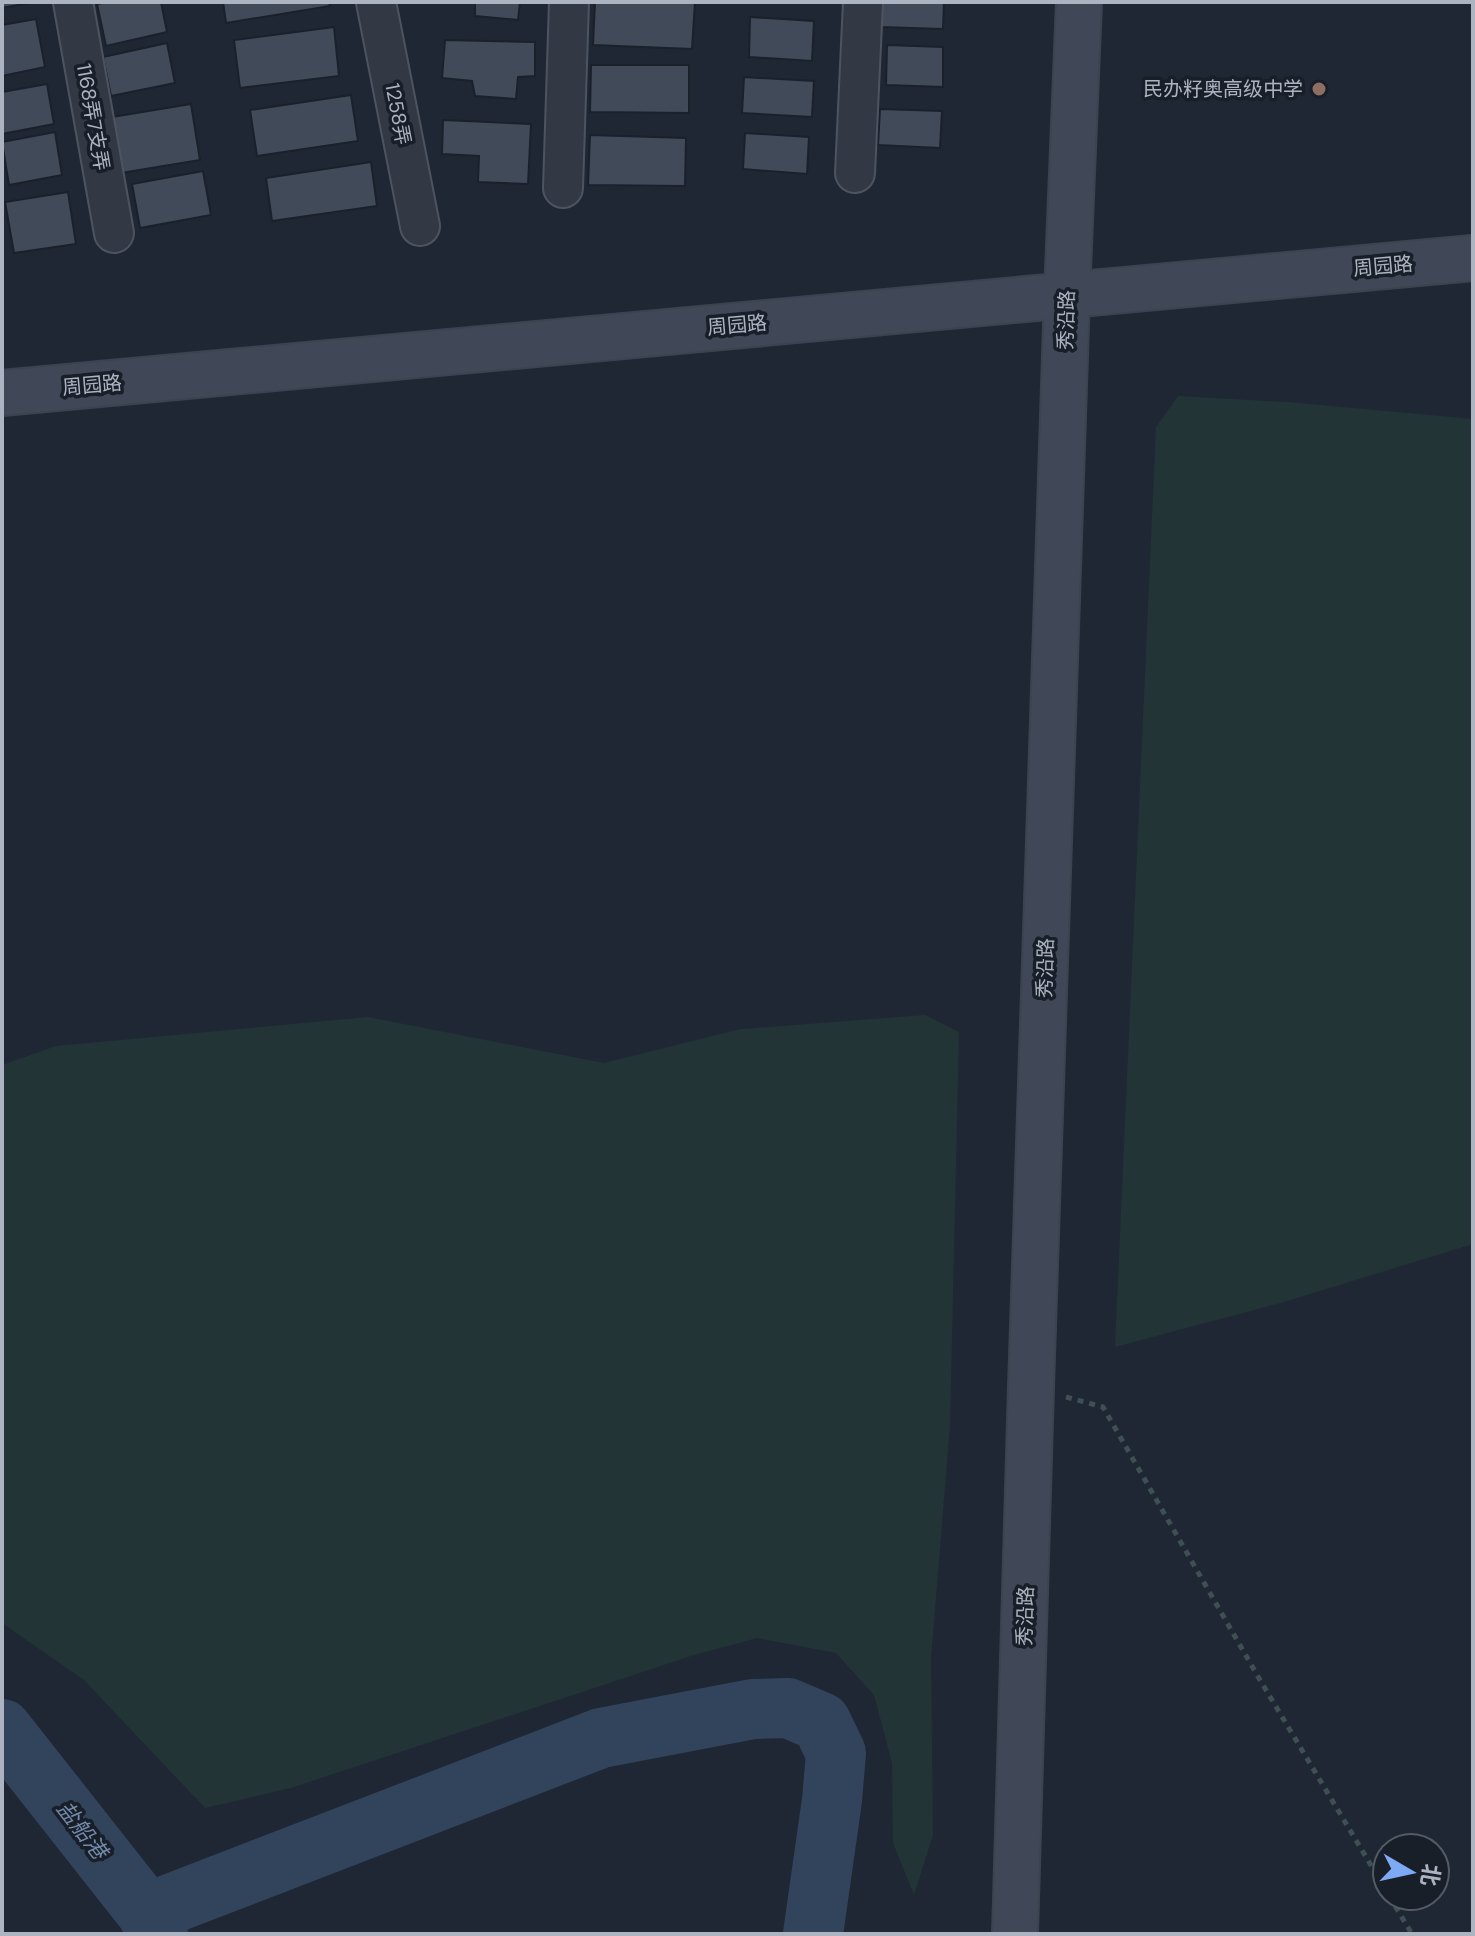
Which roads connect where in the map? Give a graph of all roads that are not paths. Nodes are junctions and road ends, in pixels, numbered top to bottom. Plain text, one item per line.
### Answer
1 (73, 2) edge
2 (376, 2) edge
3 (569, 2) edge
4 (863, 2) edge
5 (1079, 2) edge
6 (855, 173) dead end
7 (563, 188) dead end
8 (420, 226) dead end
9 (114, 233) dead end
10 (1473, 258) edge
11 (1067, 295) junction
12 (2, 393) edge
13 (1016, 1914) edge

1 - 9 street, 1168弄7支弄
2 - 8 street, 1258弄
3 - 7 street
4 - 6 street
5 - 11 main road, 秀沿路
10 - 11 main road, 周园路
11 - 12 main road, 周园路
11 - 13 main road, 秀沿路

